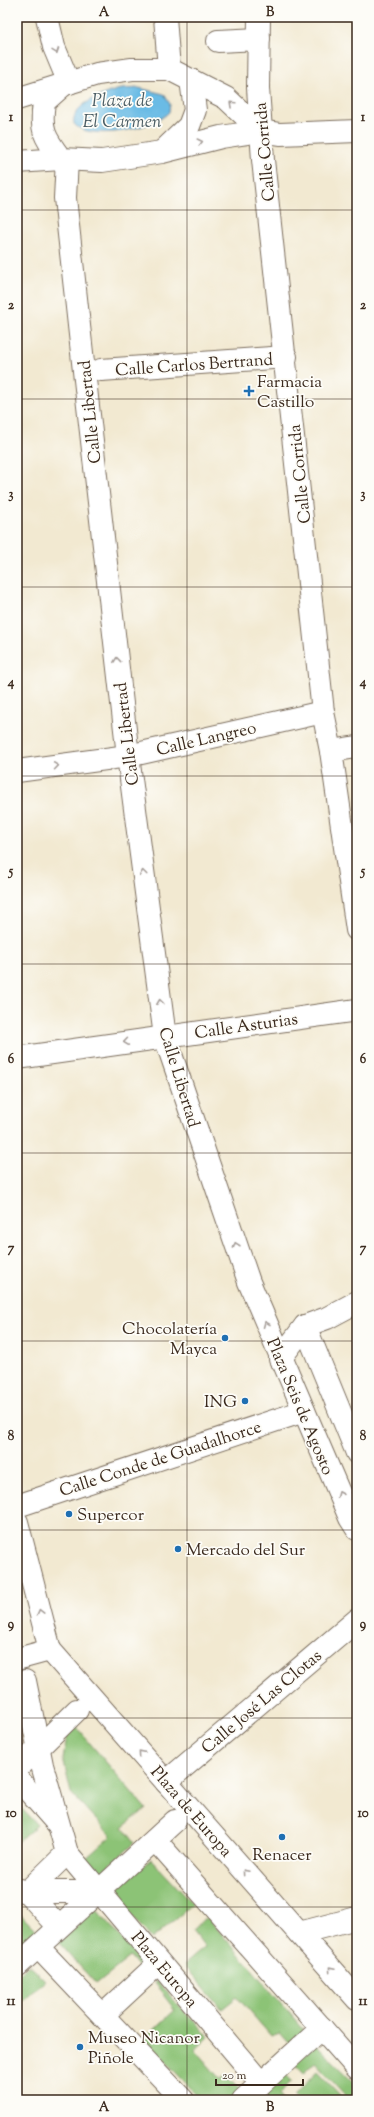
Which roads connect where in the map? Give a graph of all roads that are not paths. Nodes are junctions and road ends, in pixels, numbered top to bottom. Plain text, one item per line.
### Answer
1 (48, 17) edge
2 (165, 17) edge
3 (259, 17) edge
4 (259, 39) junction
5 (218, 41) dead end
6 (169, 69) junction
7 (191, 80) junction
8 (66, 84) junction
9 (17, 100) edge
10 (261, 131) junction
11 (357, 131) edge
12 (162, 152) junction
13 (64, 160) junction
14 (17, 162) edge
15 (286, 357) junction
16 (101, 370) dead end
17 (323, 712) junction
18 (357, 747) edge
19 (331, 751) junction
20 (128, 756) junction
21 (17, 771) edge
22 (357, 930) edge
23 (357, 1010) edge
24 (165, 1037) junction
25 (17, 1058) edge
26 (255, 1280) joint
27 (357, 1302) edge
28 (306, 1326) junction
29 (280, 1359) junction
30 (304, 1411) junction
31 (357, 1454) edge
32 (17, 1506) edge
33 (17, 1522) edge
34 (357, 1529) edge
35 (357, 1620) edge
36 (50, 1650) junction
37 (17, 1659) edge
38 (25, 1682) dead end
39 (77, 1710) dead end
40 (39, 1748) junction
41 (17, 1769) edge
42 (17, 1778) edge
43 (166, 1782) junction
44 (175, 1822) dead end
45 (60, 1825) junction
46 (155, 1840) junction
47 (67, 1853) junction
48 (22, 1891) edge
49 (63, 1892) junction
50 (100, 1892) junction
51 (357, 1918) edge
52 (59, 1927) junction
53 (299, 1933) junction
54 (38, 1947) junction
55 (159, 1963) junction
56 (17, 1966) edge
57 (357, 1999) edge
58 (103, 2015) junction
59 (322, 2028) junction
60 (357, 2068) edge
61 (253, 2094) edge
62 (183, 2100) edge

1 -> 8 street
2 - 6 street
3 - 4 street, Calle Corrida
4 - 5 street
4 - 10 street, Calle Corrida
6 - 7 street
6 - 8 street
10 -> 7 street
7 - 12 street
8 - 9 street
8 - 13 street
10 - 11 street
12 -> 10 street
10 - 15 street, Calle Corrida
12 - 13 street
13 - 14 street
20 -> 13 street, Calle Libertad
15 - 16 street, Calle Carlos Bertrand
15 - 17 street, Calle Corrida
17 - 19 street, Calle Corrida
17 - 20 street, Calle Langreo
18 - 19 street
19 - 22 street, Calle Corrida
21 -> 20 street, Calle Langreo
24 -> 20 street, Calle Libertad
23 - 24 street, Calle Asturias
24 -> 25 street, Calle Asturias
26 -> 24 street, Calle Libertad
29 -> 26 street, Plaza Seis de Agosto
27 - 28 street
28 - 29 street
28 - 31 street
29 - 30 street, Plaza Seis de Agosto
30 - 32 street, Calle Conde de Guadalhorce
34 -> 30 street, Plaza Seis de Agosto
36 -> 33 street
35 - 43 street, Calle José Las Clotas
36 - 37 street
43 -> 36 street, Plaza de Europa
38 - 40 street, Plaza Europa
39 - 40 street
40 - 41 street
40 - 45 street, Plaza Europa
42 - 45 street
53 -> 43 street, Plaza de Europa
44 - 46 street, Plaza de Europa
45 - 47 street, Plaza Europa
46 - 50 street, Plaza de Europa
46 - 59 street
47 - 48 street
47 - 49 street
47 - 50 street, Plaza Europa
48 - 49 street
48 - 52 street
49 - 50 street
49 - 52 street
50 - 52 street, Plaza de Europa
50 - 55 street, Plaza Europa
51 - 53 street
52 - 54 street, Plaza de Europa
57 -> 53 street, Plaza de Europa
54 - 56 street, Plaza de Europa
54 - 58 street
55 - 58 street
55 - 61 street, Plaza Europa
58 - 62 street
59 - 60 street
59 - 61 street

